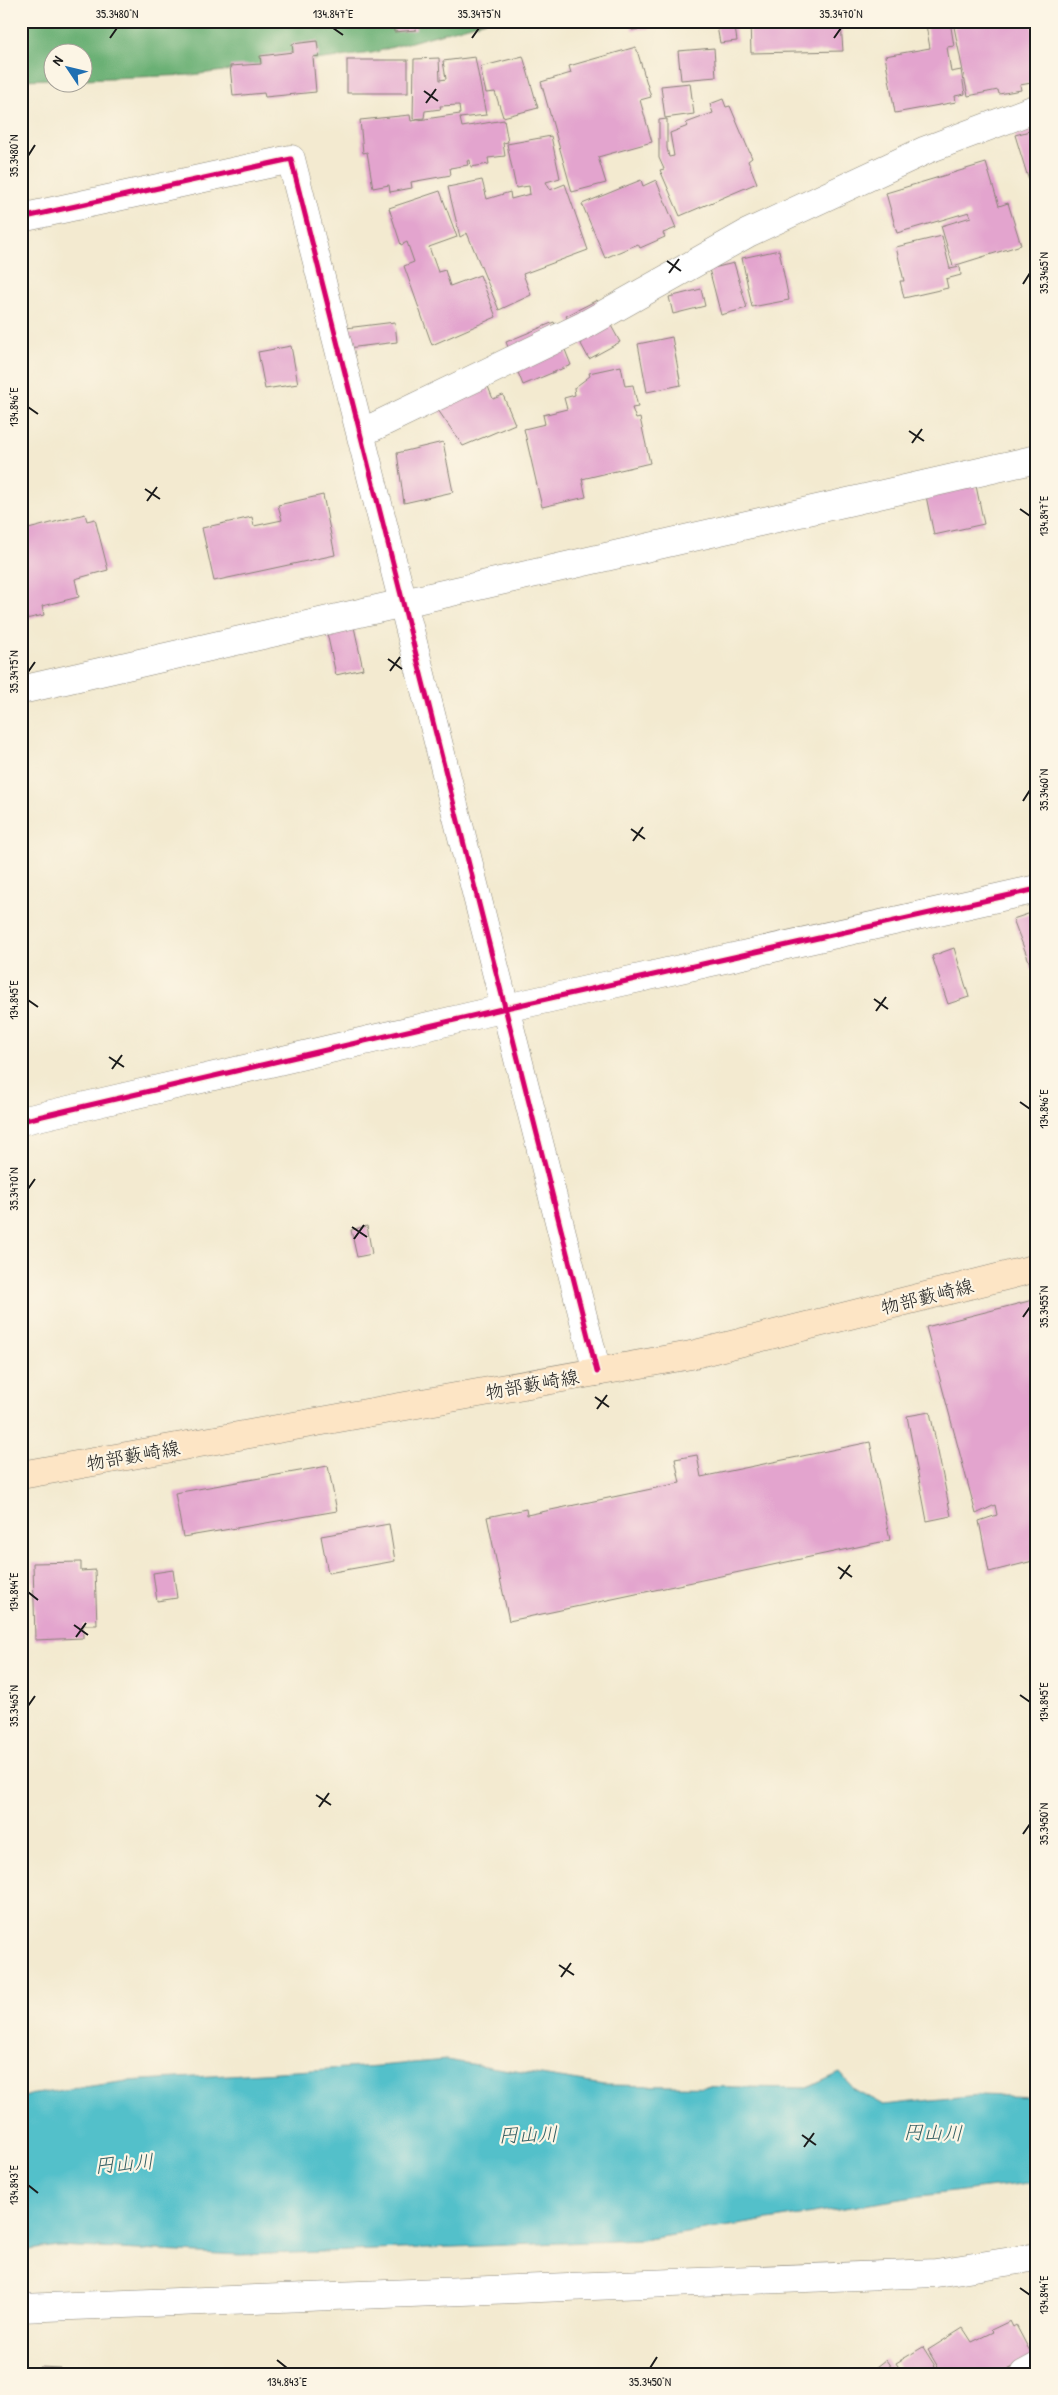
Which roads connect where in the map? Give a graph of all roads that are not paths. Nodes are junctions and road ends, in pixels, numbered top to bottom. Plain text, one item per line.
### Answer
1 (1037, 108) edge
2 (21, 218) edge
3 (360, 433) junction
4 (1037, 459) edge
5 (403, 603) junction
6 (21, 690) edge
7 (1037, 889) edge
8 (506, 1008) junction
9 (21, 1121) edge
10 (1037, 1268) edge
11 (597, 1372) junction
12 (21, 1475) edge
13 (1037, 2257) edge
14 (21, 2308) edge
15 (1037, 2367) edge
16 (1024, 2374) edge

1 - 3 street
2 - 3 street
3 - 5 street
4 - 5 street
5 - 6 street
5 - 8 street
7 - 8 street
8 - 9 street
8 - 11 street
10 - 11 main road, 物部藪崎線
11 - 12 main road, 物部藪崎線
13 - 14 street
15 - 16 street

